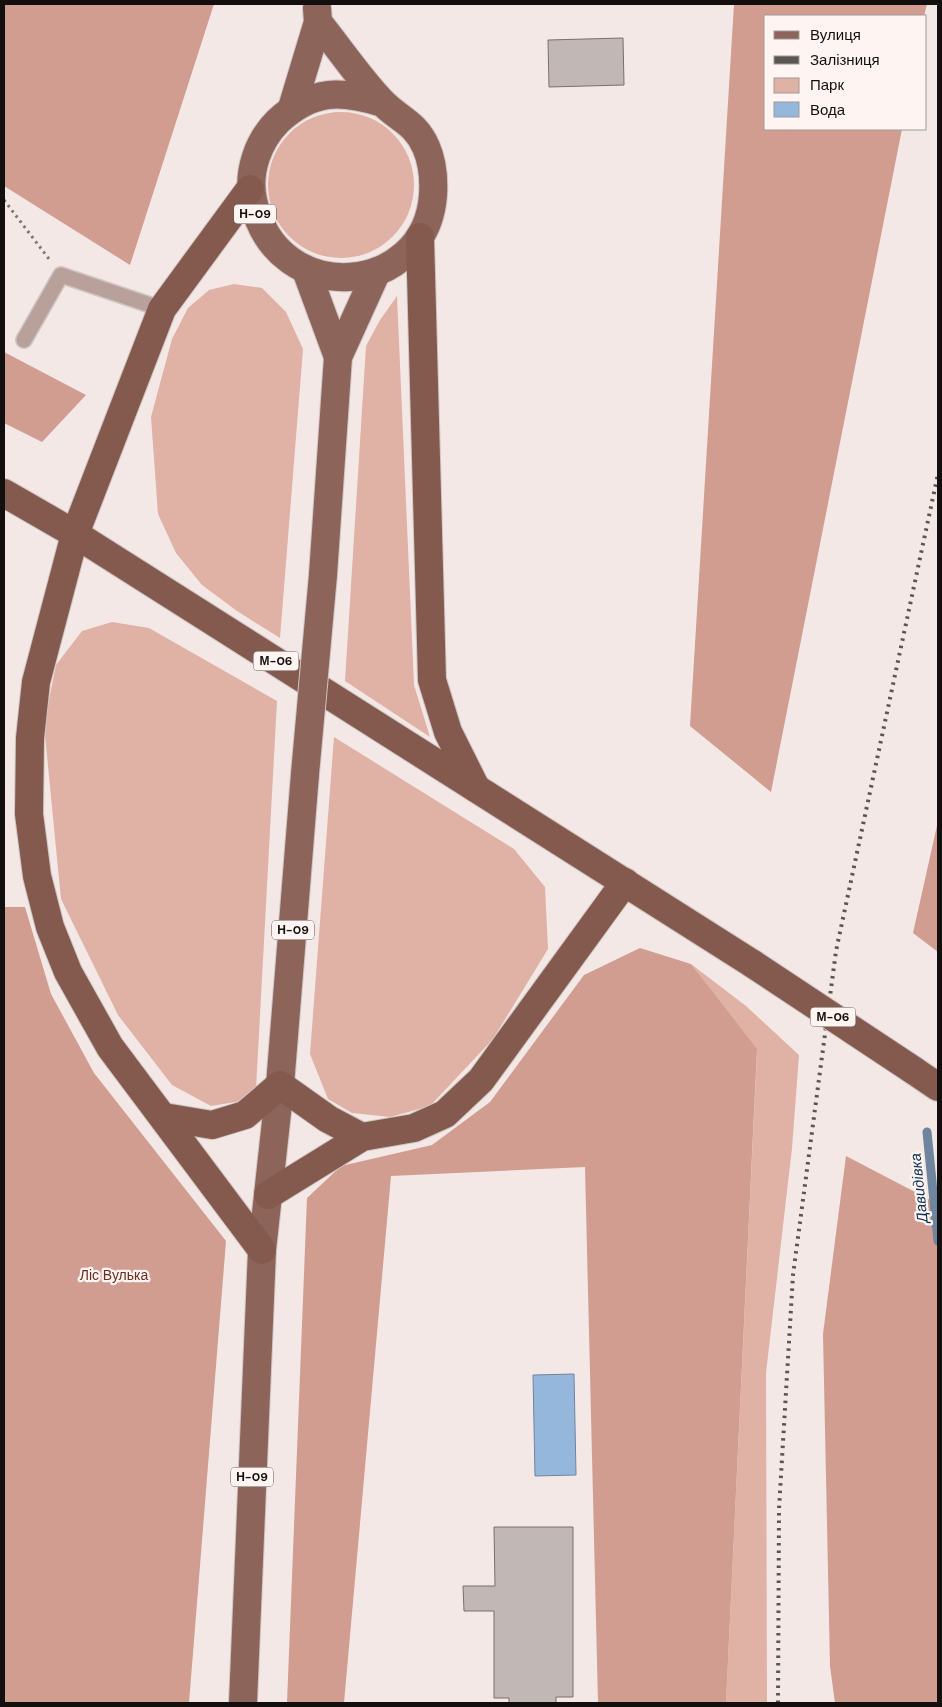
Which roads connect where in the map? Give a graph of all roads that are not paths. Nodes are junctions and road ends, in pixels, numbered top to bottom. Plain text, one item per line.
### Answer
1 (318, 13) edge
2 (383, 103) junction
3 (292, 108) junction
4 (250, 189) junction
5 (420, 236) junction
6 (306, 270) junction
7 (377, 271) junction
8 (162, 309) junction
9 (24, 340) dead end
10 (338, 357) junction
11 (4, 493) edge
12 (75, 534) junction
13 (476, 788) junction
14 (625, 882) junction
15 (280, 1086) junction
16 (938, 1087) edge
17 (164, 1117) junction
18 (362, 1137) junction
19 (268, 1196) junction
20 (262, 1250) junction
21 (243, 1703) edge

1 - 2 main road, Н-09
1 - 3 main road, Н-09
2 - 3 main road, Н-09
2 - 5 main road, Н-09
3 - 4 main road, Н-09
4 - 6 main road, Н-09
4 - 8 highway
5 - 7 main road, Н-09
5 - 13 highway
6 - 7 main road, Н-09
6 - 10 main road, Н-09
7 - 10 main road, Н-09
8 - 9 lane
8 - 12 highway
10 - 15 main road, Н-09, bridge
11 - 12 highway, М-06
12 - 13 highway, М-06
12 - 17 highway
13 - 14 highway, М-06
14 - 16 highway, М-06, bridge
14 - 18 highway
15 - 17 highway
15 - 18 highway
15 - 19 main road, Н-09
17 - 20 highway
18 - 19 highway
19 - 20 main road, Н-09
20 - 21 main road, Н-09

